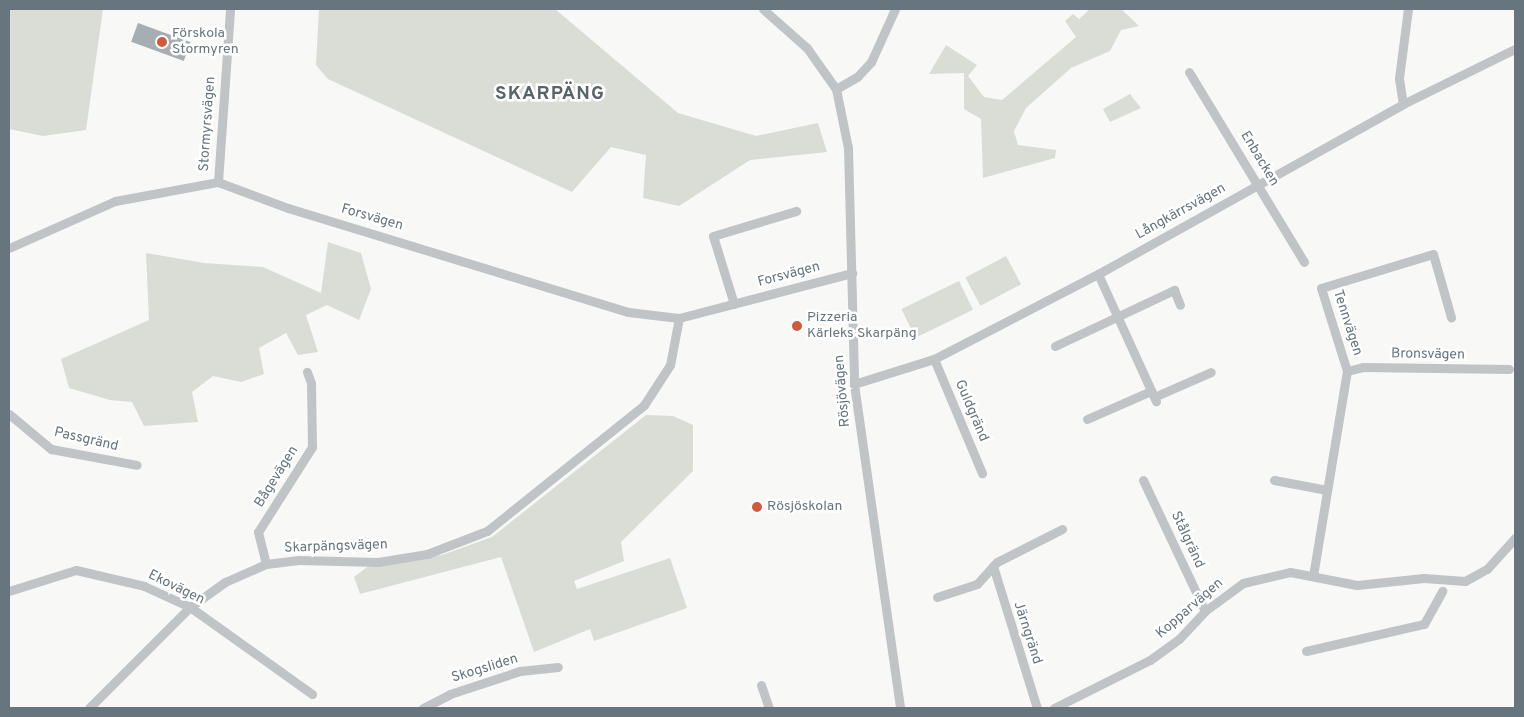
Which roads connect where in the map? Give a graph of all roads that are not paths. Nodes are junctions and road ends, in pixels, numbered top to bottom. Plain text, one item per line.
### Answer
1 (230, 9) edge
2 (763, 9) edge
3 (895, 9) edge
4 (1408, 9) edge
5 (1515, 49) edge
6 (1189, 72) dead end
7 (836, 89) junction
8 (1403, 104) junction
9 (218, 182) junction
10 (1258, 185) junction
11 (796, 212) dead end
12 (9, 248) edge
13 (1304, 262) dead end
14 (852, 273) junction
15 (1098, 274) junction
16 (734, 304) junction
17 (1180, 305) dead end
18 (1117, 316) junction
19 (1451, 317) dead end
20 (679, 318) junction
21 (1055, 346) dead end
22 (934, 359) junction
23 (1509, 368) dead end
24 (1347, 371) junction
25 (307, 372) dead end
26 (1211, 372) dead end
27 (854, 384) junction
28 (1153, 396) junction
29 (9, 414) edge
30 (1087, 419) dead end
31 (137, 466) dead end
32 (982, 473) dead end
33 (1144, 480) dead end
34 (1274, 480) dead end
35 (1327, 490) junction
36 (1062, 529) dead end
37 (1515, 538) edge
38 (266, 564) junction
39 (993, 566) junction
40 (1312, 576) junction
41 (9, 591) edge
42 (1442, 591) dead end
43 (937, 597) dead end
44 (190, 607) junction
45 (1205, 611) junction
46 (1306, 651) dead end
47 (558, 667) dead end
48 (761, 684) dead end
49 (312, 694) dead end
50 (89, 708) edge
51 (423, 708) edge
52 (769, 708) edge
53 (900, 708) edge
54 (1037, 708) edge
55 (1054, 708) edge

1 - 9 street, Stormyrsvägen
2 - 7 street, Rösjövägen
3 - 7 street
4 - 8 street
5 - 8 street, Långkärrsvägen
6 - 10 street, Enbacken
7 - 14 street, Rösjövägen
8 - 10 street, Långkärrsvägen
9 - 12 street
9 - 20 street, Forsvägen
10 - 13 street, Enbacken
10 - 15 street, Långkärrsvägen
11 - 16 street
14 - 16 street, Forsvägen
14 - 27 street, Rösjövägen
15 - 18 street
15 - 22 street, Långkärrsvägen
16 - 20 street, Forsvägen
17 - 18 street
18 - 21 street
18 - 28 street
19 - 24 street, Tennvägen
20 - 38 street, Skarpängsvägen
22 - 27 street, Långkärrsvägen
22 - 32 street, Guldgränd
23 - 24 street, Bronsvägen
24 - 35 street, Tennvägen
25 - 38 street, Bågevägen
26 - 28 street
27 - 53 street, Rösjövägen
28 - 30 street
29 - 31 street, Passgränd
33 - 45 street, Stålgränd
34 - 35 street
35 - 40 street, Tennvägen
36 - 39 street
37 - 40 street, Kopparvägen
38 - 44 street, Skarpängsvägen
39 - 43 street
39 - 54 street, Järngränd
40 - 45 street, Kopparvägen
41 - 44 street, Ekovägen
42 - 46 street
44 - 49 street, Ekovägen
44 - 50 street, Skarpängsvägen
45 - 55 street, Kopparvägen
47 - 51 street, Skogsliden
48 - 52 street

